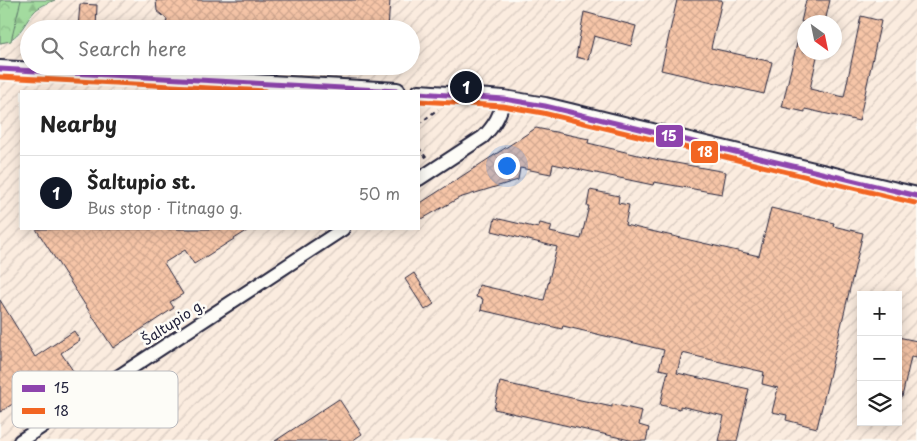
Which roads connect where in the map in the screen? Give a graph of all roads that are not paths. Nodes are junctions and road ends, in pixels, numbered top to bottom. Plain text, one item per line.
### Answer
1 (0, 69) edge
2 (20, 70) edge
3 (108, 75) edge
4 (379, 90) edge
5 (420, 93) edge
6 (504, 99) junction
7 (420, 178) edge
8 (917, 196) edge
9 (341, 230) edge
10 (127, 371) edge
11 (40, 428) edge
12 (20, 441) edge

1 - 2 street
3 - 4 street
5 - 6 street
6 - 7 street
6 - 8 street
9 - 10 street, Šaltupio g.
11 - 12 street, Šaltupio g.

